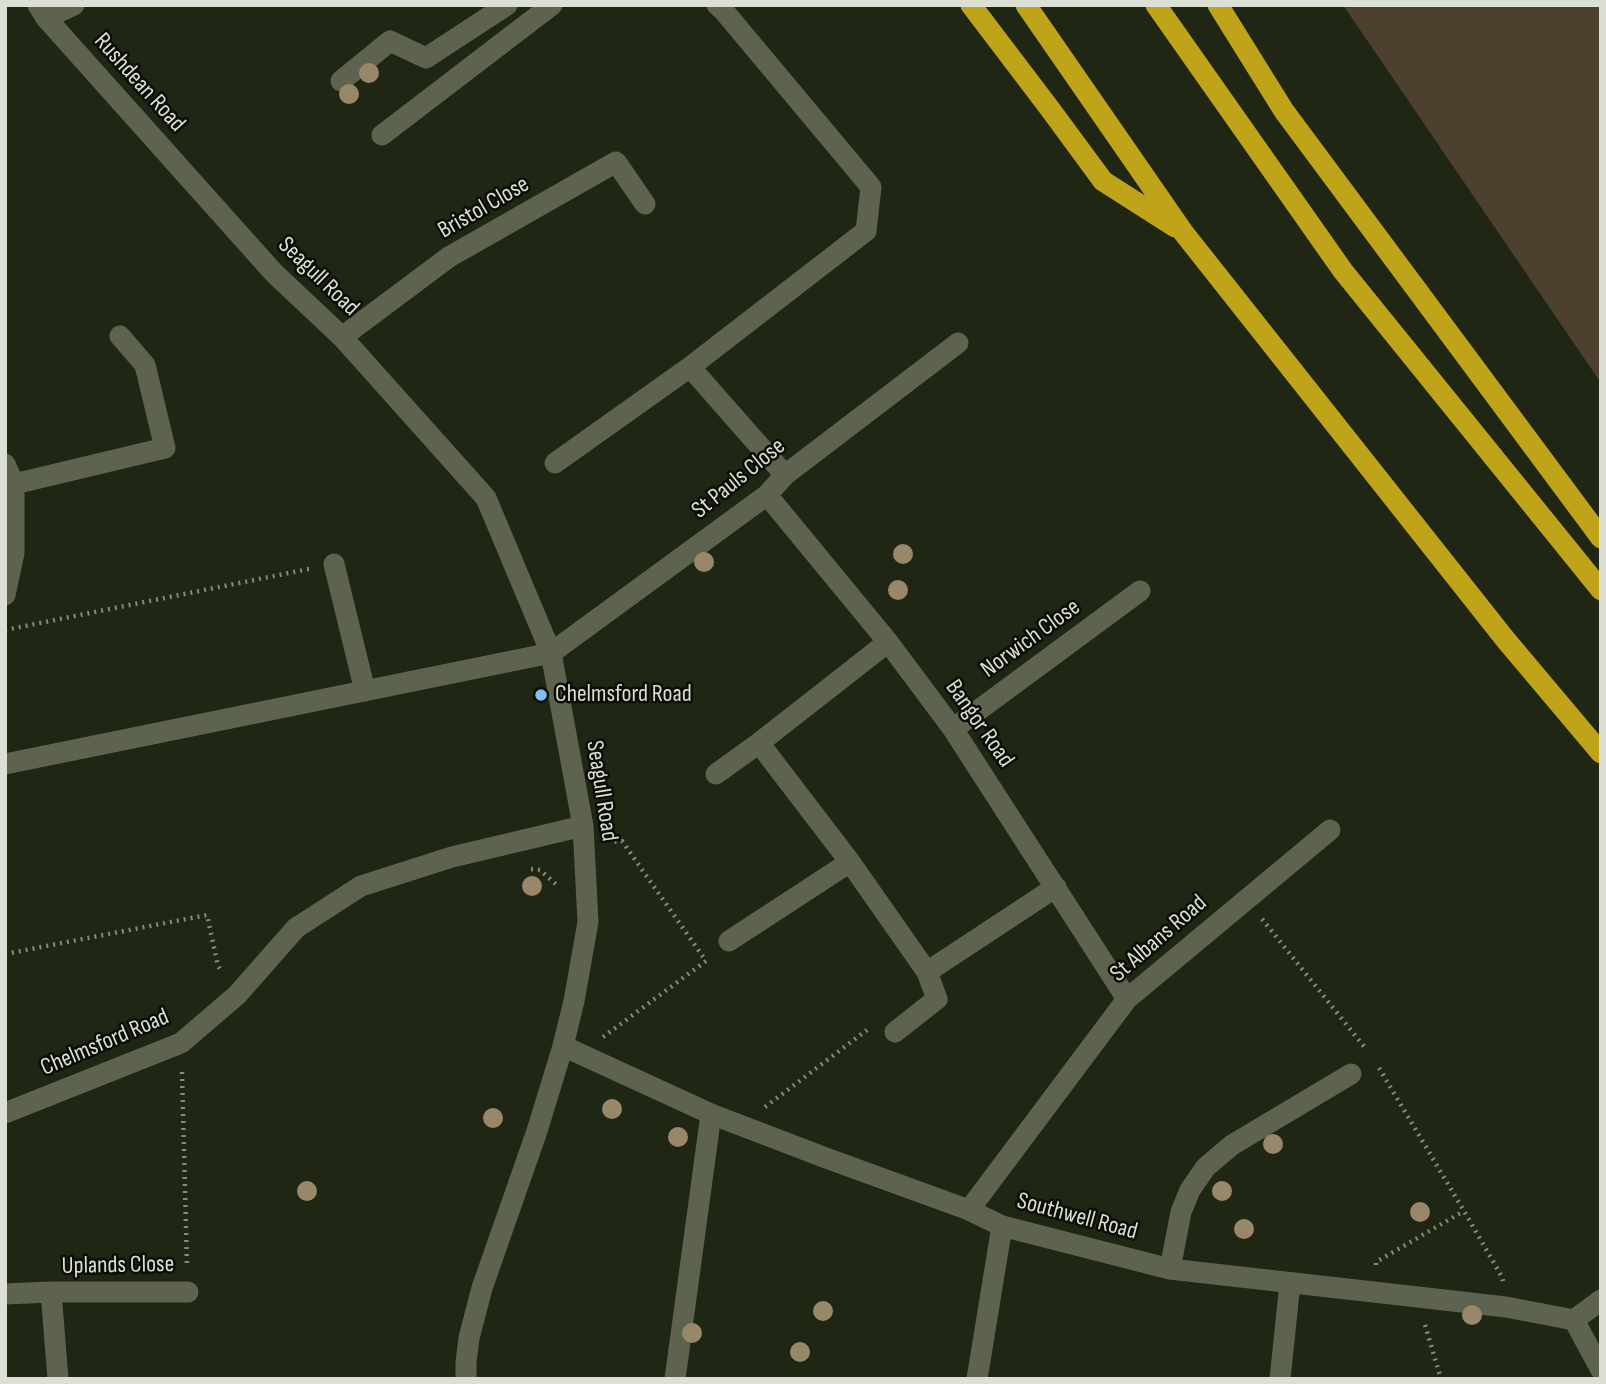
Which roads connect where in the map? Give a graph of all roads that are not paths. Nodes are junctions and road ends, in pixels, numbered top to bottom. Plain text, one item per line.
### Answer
1 (74, 5) edge
2 (507, 5) edge
3 (552, 5) edge
4 (717, 5) edge
5 (971, 5) edge
6 (1027, 5) edge
7 (1156, 5) edge
8 (1218, 5) edge
9 (42, 12) edge
10 (341, 80) dead end
11 (382, 135) dead end
12 (202, 194) joint
13 (645, 204) dead end
14 (1183, 232) junction
15 (120, 336) dead end
16 (342, 337) junction
17 (958, 343) dead end
18 (690, 367) junction
19 (555, 463) dead end
20 (9, 474) edge
21 (785, 475) junction
22 (767, 495) junction
23 (1601, 538) edge
24 (334, 564) road end
25 (1601, 590) edge
26 (1140, 591) dead end
27 (5, 595) edge
28 (888, 642) junction
29 (551, 653) junction
30 (365, 691) junction
31 (953, 729) junction
32 (759, 743) junction
33 (1601, 753) edge
34 (5, 764) edge
35 (716, 774) dead end
36 (1330, 830) dead end
37 (584, 835) junction
38 (850, 862) junction
39 (1056, 887) junction
40 (729, 941) dead end
41 (927, 972) junction
42 (1127, 999) junction
43 (895, 1032) dead end
44 (572, 1050) junction
45 (1351, 1074) dead end
46 (5, 1113) edge
47 (711, 1114) junction
48 (969, 1210) junction
49 (1002, 1226) junction
50 (1170, 1269) junction
51 (1290, 1283) junction
52 (51, 1292) junction
53 (188, 1292) road end
54 (5, 1294) edge
55 (1601, 1300) edge
56 (1574, 1320) junction
57 (1601, 1370) edge
58 (58, 1379) edge
59 (466, 1379) edge
60 (675, 1379) edge
61 (977, 1379) edge
62 (1280, 1379) edge

1 - 9 street
2 - 10 street
3 - 11 street
4 - 18 street
5 - 14 highway
6 - 14 highway
7 - 25 highway
8 - 23 highway
9 - 12 street, Rushdean Road
12 - 16 street, Seagull Road
13 - 16 street, Bristol Close
14 - 33 highway
15 - 20 street
16 - 29 street, Seagull Road
17 - 21 street, St Pauls Close
18 - 19 street
18 - 21 street
20 - 27 street
21 - 22 street, St Pauls Close
22 - 28 street, Bangor Road
22 - 29 street, St Pauls Close
24 - 30 street
26 - 31 street, Norwich Close
28 - 31 street, Bangor Road
28 - 32 street
29 - 30 street
29 - 37 street, Seagull Road
30 - 34 street
31 - 39 street, Bangor Road
32 - 35 street
32 - 38 street
36 - 42 street, St Albans Road
37 - 44 street, Seagull Road
37 - 46 street, Chelmsford Road
38 - 40 street
38 - 41 street
39 - 41 street
39 - 42 street, Bangor Road
41 - 43 street
42 - 48 street, St Albans Road
44 - 47 street, Southwell Road
44 - 59 street, Seagull Road
45 - 50 street
47 - 48 street, Southwell Road
47 - 60 street
48 - 49 street, Southwell Road
49 - 50 street, Southwell Road
49 - 61 street
50 - 51 street, Southwell Road
51 - 56 street, Southwell Road
51 - 62 street
52 - 53 street, Uplands Close
52 - 54 street
52 - 58 street, Uplands Close
55 - 56 street
56 - 57 street

